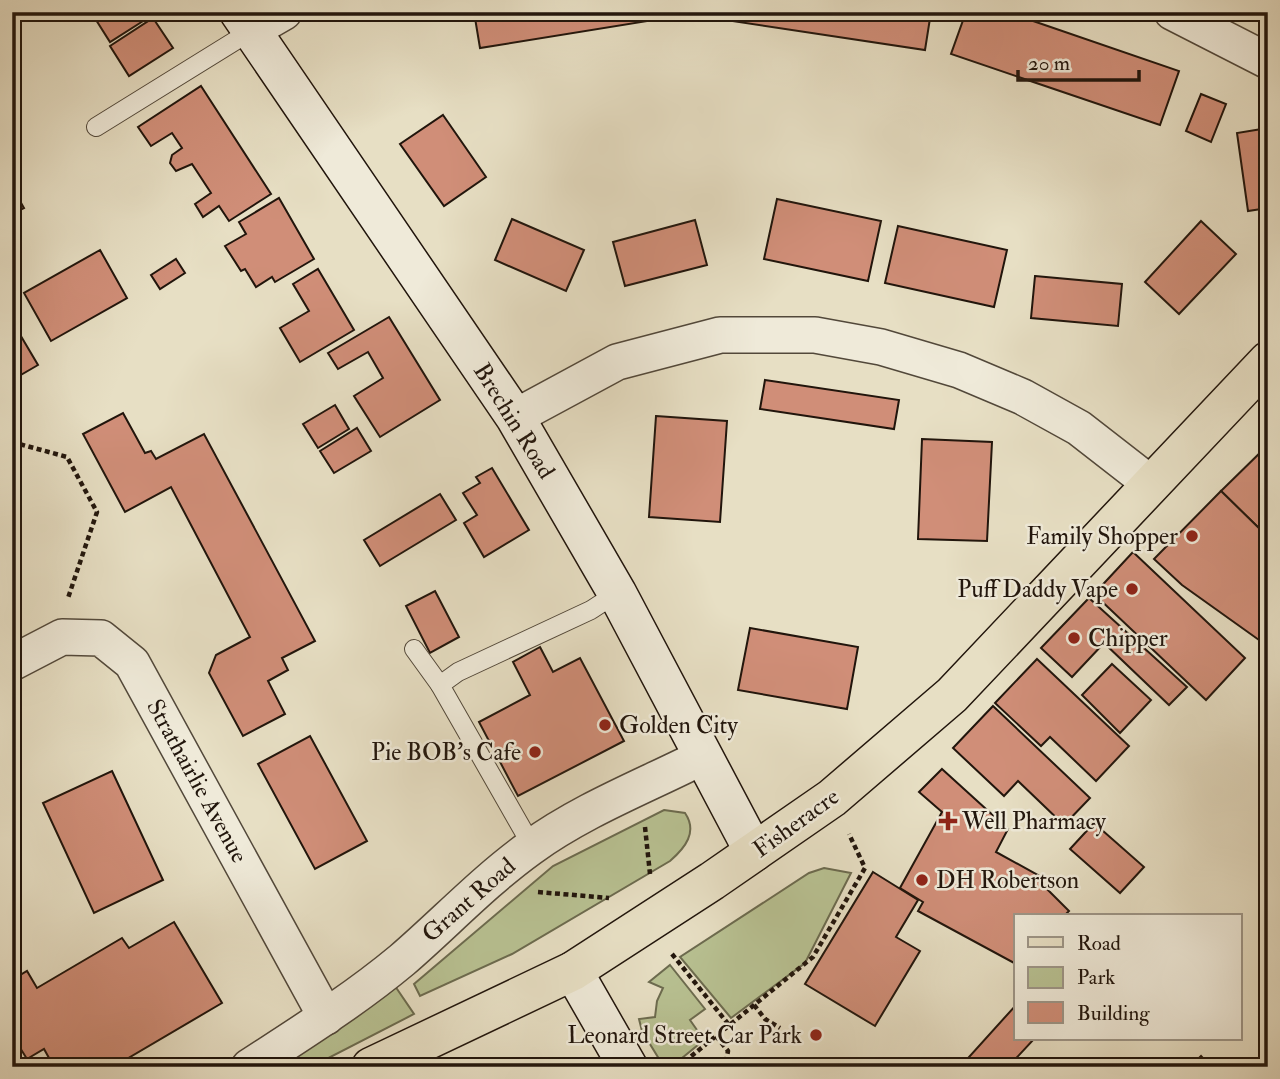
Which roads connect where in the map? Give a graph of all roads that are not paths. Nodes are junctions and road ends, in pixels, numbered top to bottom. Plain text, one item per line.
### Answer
1 (284, 12) edge
2 (1172, 12) edge
3 (245, 21) edge
4 (1268, 61) edge
5 (96, 127) dead end
6 (1268, 361) edge
7 (515, 417) junction
8 (1151, 484) junction
9 (617, 593) junction
10 (414, 649) dead end
11 (12, 663) edge
12 (440, 685) junction
13 (704, 756) junction
14 (532, 846) junction
15 (754, 852) junction
16 (573, 971) junction
17 (326, 1017) junction
18 (249, 1067) edge
19 (371, 1067) edge
20 (628, 1067) edge

1 - 3 street
2 - 4 street
3 - 5 lane
3 - 7 street, Brechin Road
6 - 8 main road, Fisheracre
7 - 8 street
7 - 9 street, Brechin Road
8 - 15 main road, Fisheracre
9 - 12 lane
9 - 13 street, Brechin Road
10 - 12 lane
11 - 17 street, Strathairlie Avenue
12 - 14 lane
13 - 14 street, Grant Road
13 - 15 street, Brechin Road
14 - 17 street, Grant Road
15 - 16 main road, Fisheracre
16 - 19 main road, Fisheracre
16 - 20 street
17 - 18 street, Grant Road

